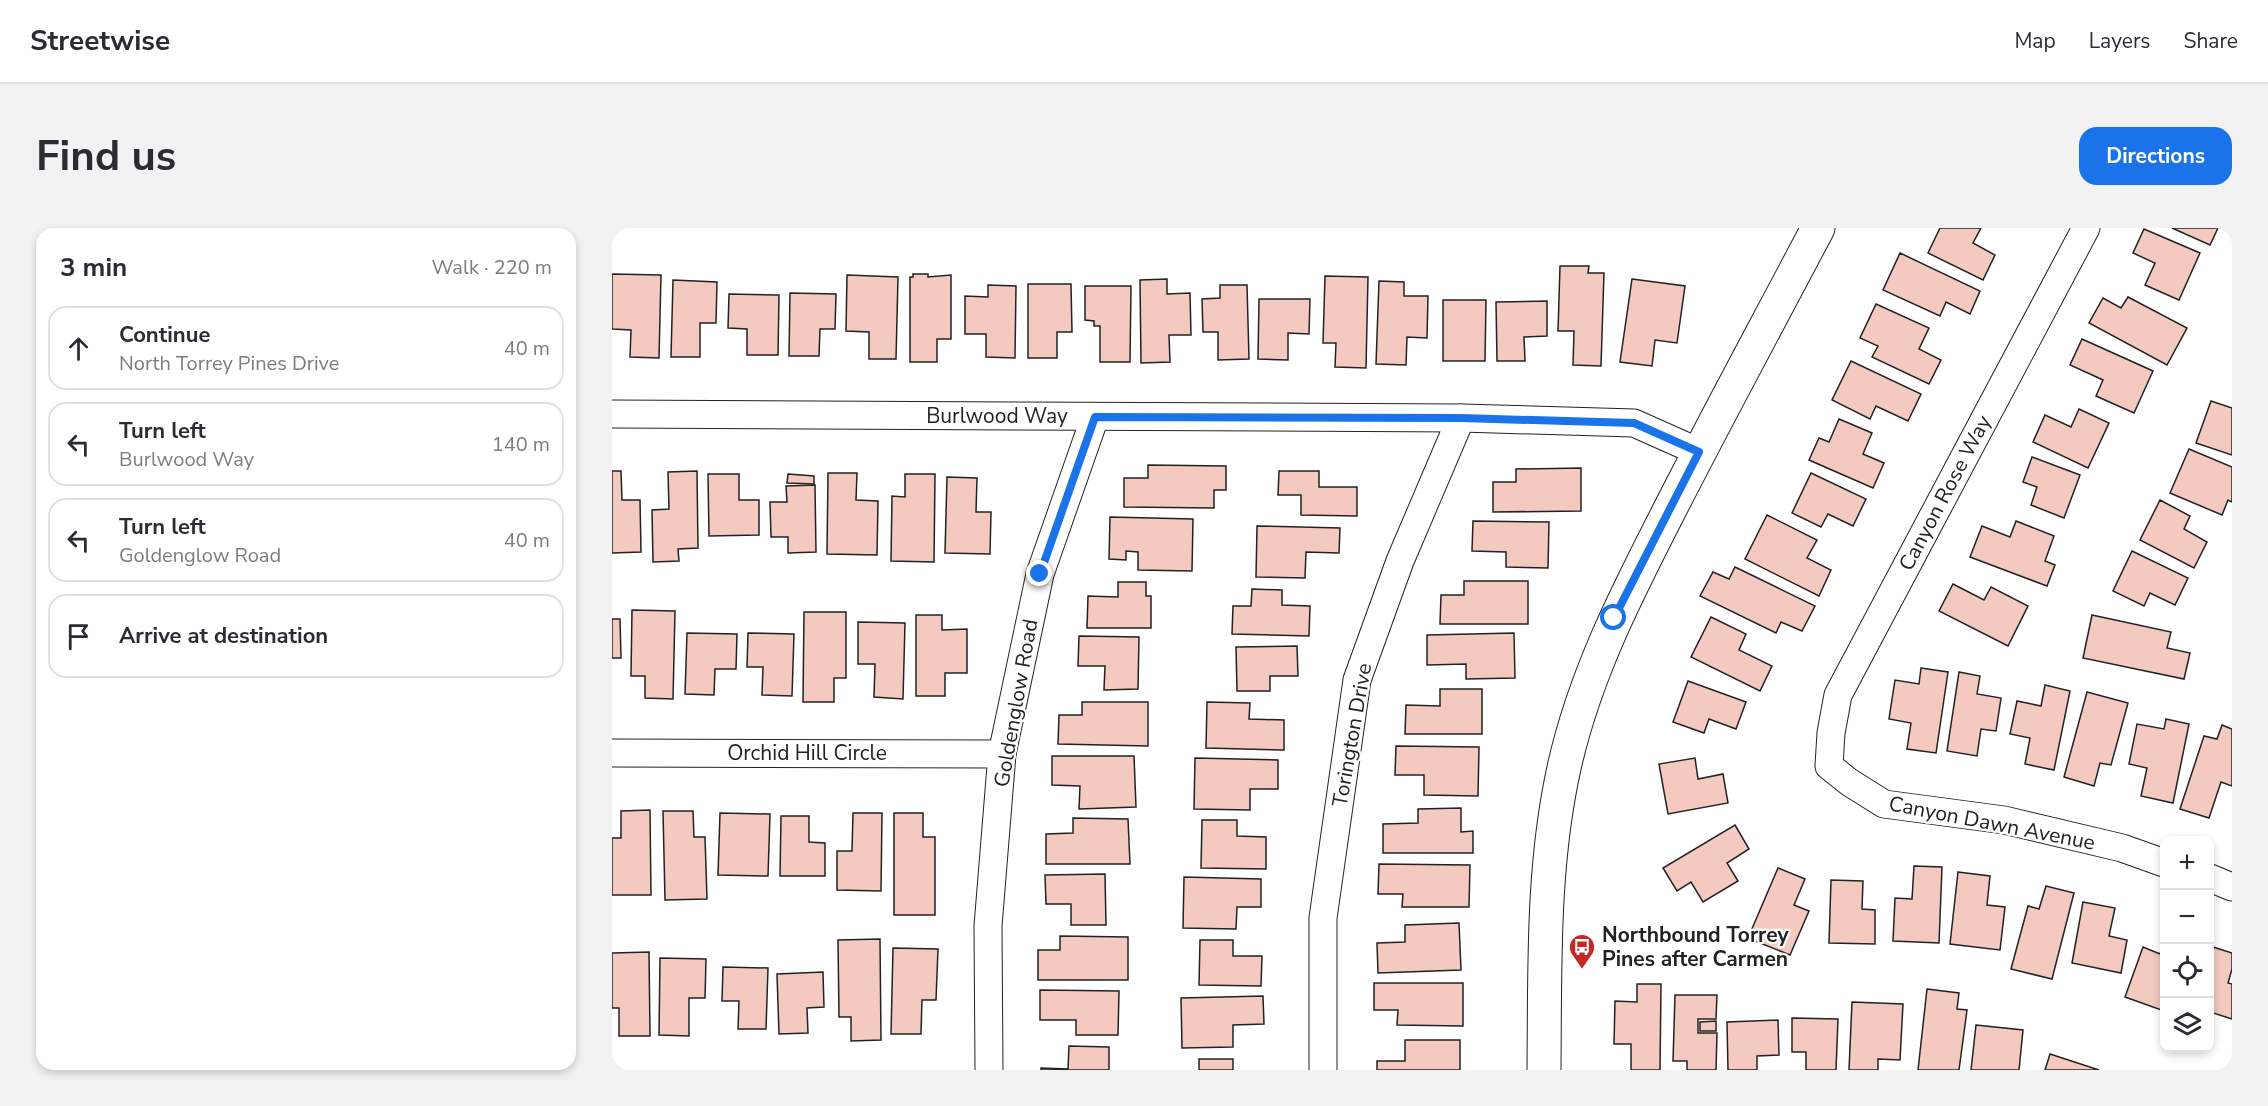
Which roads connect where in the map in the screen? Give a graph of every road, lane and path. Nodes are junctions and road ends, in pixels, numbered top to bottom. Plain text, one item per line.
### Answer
1 (1818, 228) edge
2 (2086, 228) edge
3 (612, 414) edge
4 (1095, 417) junction
5 (1461, 418) junction
6 (1699, 452) junction
7 (612, 753) edge
8 (1002, 754) junction
9 (1828, 766) joint
10 (2160, 862) edge
11 (2214, 880) edge
12 (2232, 887) edge
13 (989, 1070) edge
14 (1323, 1070) edge
15 (1544, 1070) edge

1 - 6 main road
2 - 9 street, Canyon Rose Way
3 - 4 street, Burlwood Way
4 - 5 street, Burlwood Way
4 - 8 street, Goldenglow Road
5 - 6 street, Burlwood Way
5 - 14 street, Torington Drive
6 - 15 main road
7 - 8 street, Orchid Hill Circle
8 - 13 street, Goldenglow Road
9 - 10 street, Canyon Dawn Avenue
11 - 12 street

